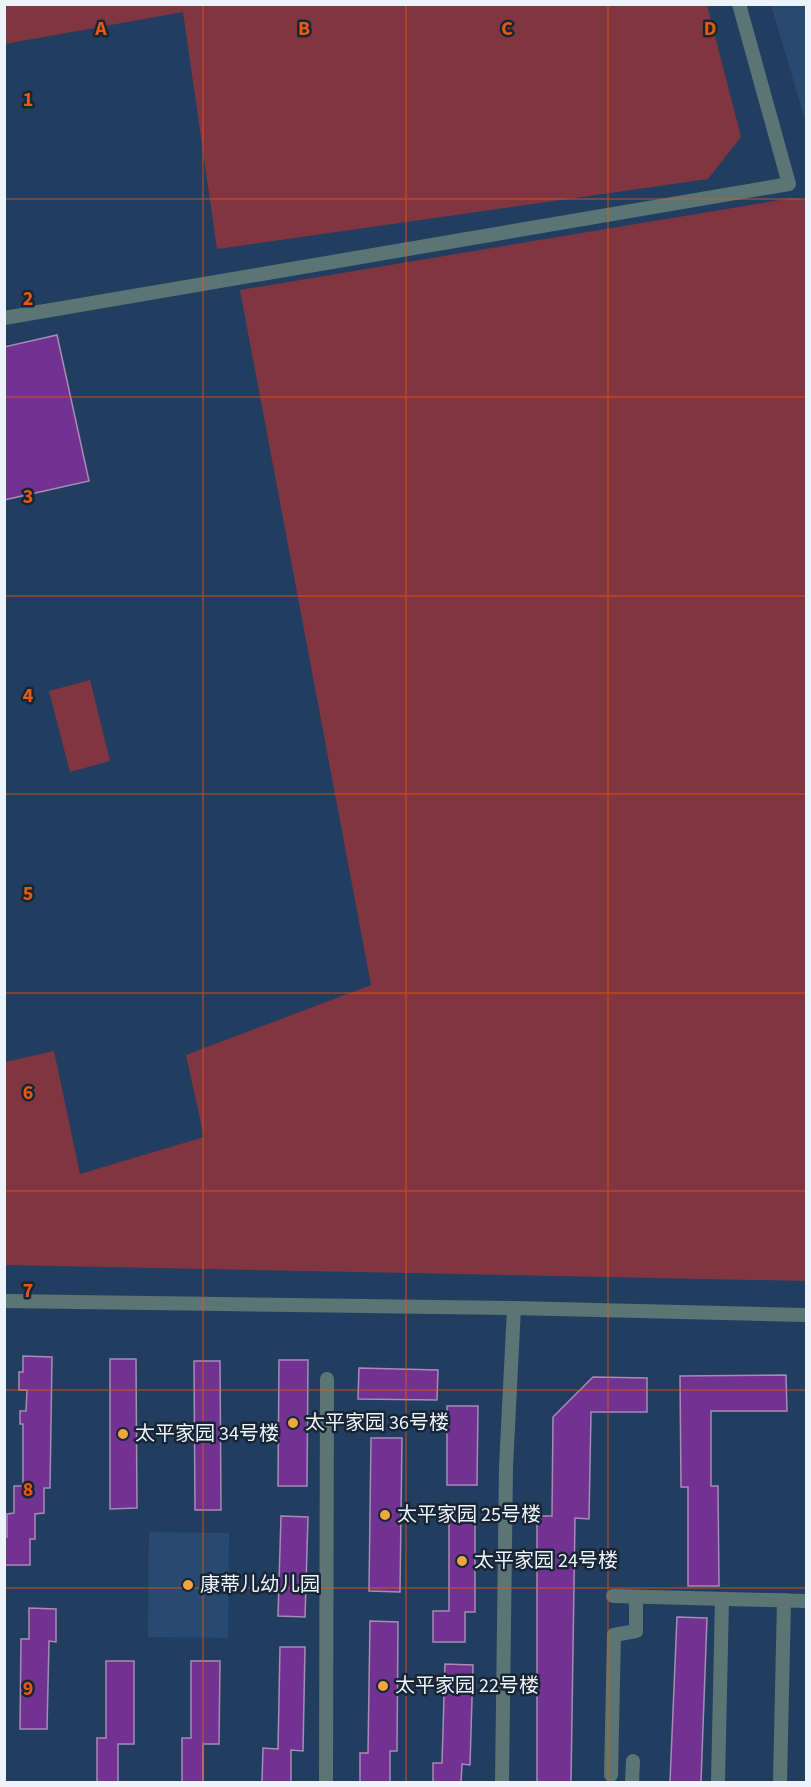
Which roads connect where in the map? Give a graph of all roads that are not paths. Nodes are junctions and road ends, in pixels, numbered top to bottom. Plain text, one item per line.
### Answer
1 (739, 4) edge
2 (4, 318) edge
3 (4, 1301) edge
4 (514, 1308) junction
5 (807, 1315) edge
6 (327, 1379) dead end
7 (613, 1596) dead end
8 (636, 1597) junction
9 (722, 1599) junction
10 (784, 1600) junction
11 (807, 1601) edge
12 (633, 1761) dead end
13 (611, 1775) dead end
14 (326, 1782) edge
15 (502, 1782) edge
16 (632, 1782) edge
17 (718, 1782) edge
18 (780, 1782) edge

1 - 2 street
3 - 4 street
4 - 5 street
4 - 15 street
6 - 14 street
7 - 8 street
8 - 9 street
8 - 13 street
9 - 10 street
9 - 17 street
10 - 11 street
10 - 18 street
12 - 16 street

